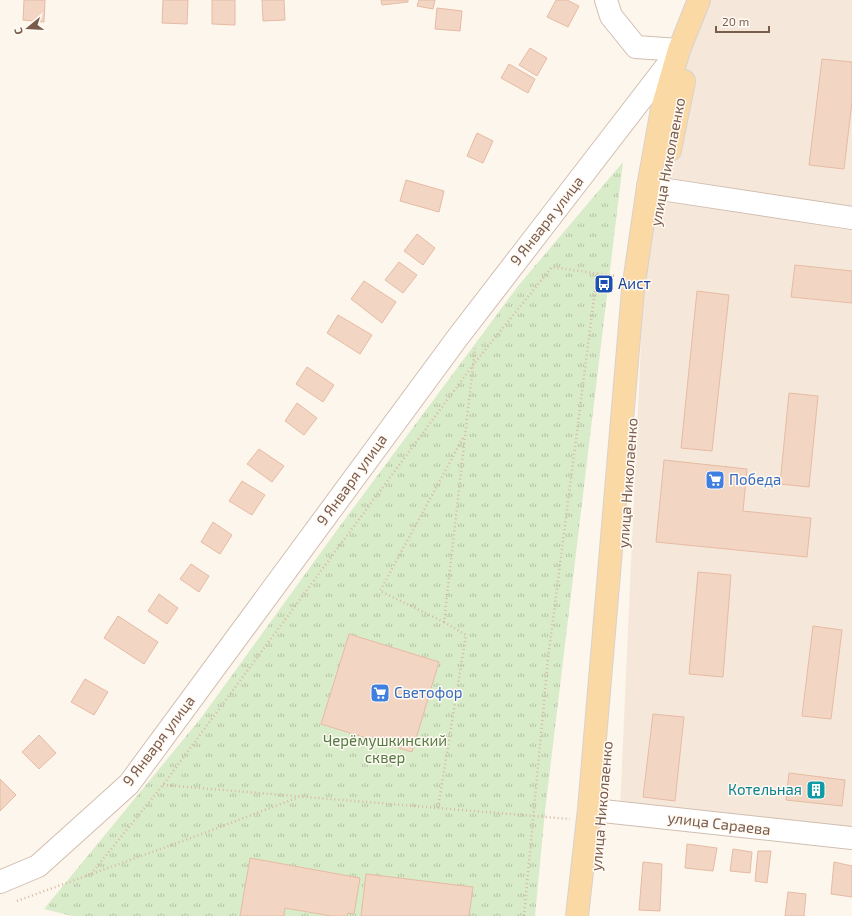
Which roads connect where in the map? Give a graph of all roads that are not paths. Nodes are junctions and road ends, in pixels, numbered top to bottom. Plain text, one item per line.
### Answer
1 (606, 0) edge
2 (699, 0) edge
3 (711, 0) edge
4 (684, 52) junction
5 (655, 189) junction
6 (852, 218) edge
7 (596, 816) junction
8 (852, 838) edge
9 (0, 882) edge
10 (577, 916) edge
11 (590, 916) edge

1 - 4 street
2 - 4 main road
3 - 4 main road
4 - 5 main road
4 - 9 street, 9 Января улица
5 - 6 street
5 - 7 main road, улица Николаенко
5 - 7 main road, улица Николаенко
7 - 8 street, улица Сараева
7 - 10 main road, улица Николаенко
7 - 11 main road, улица Николаенко

